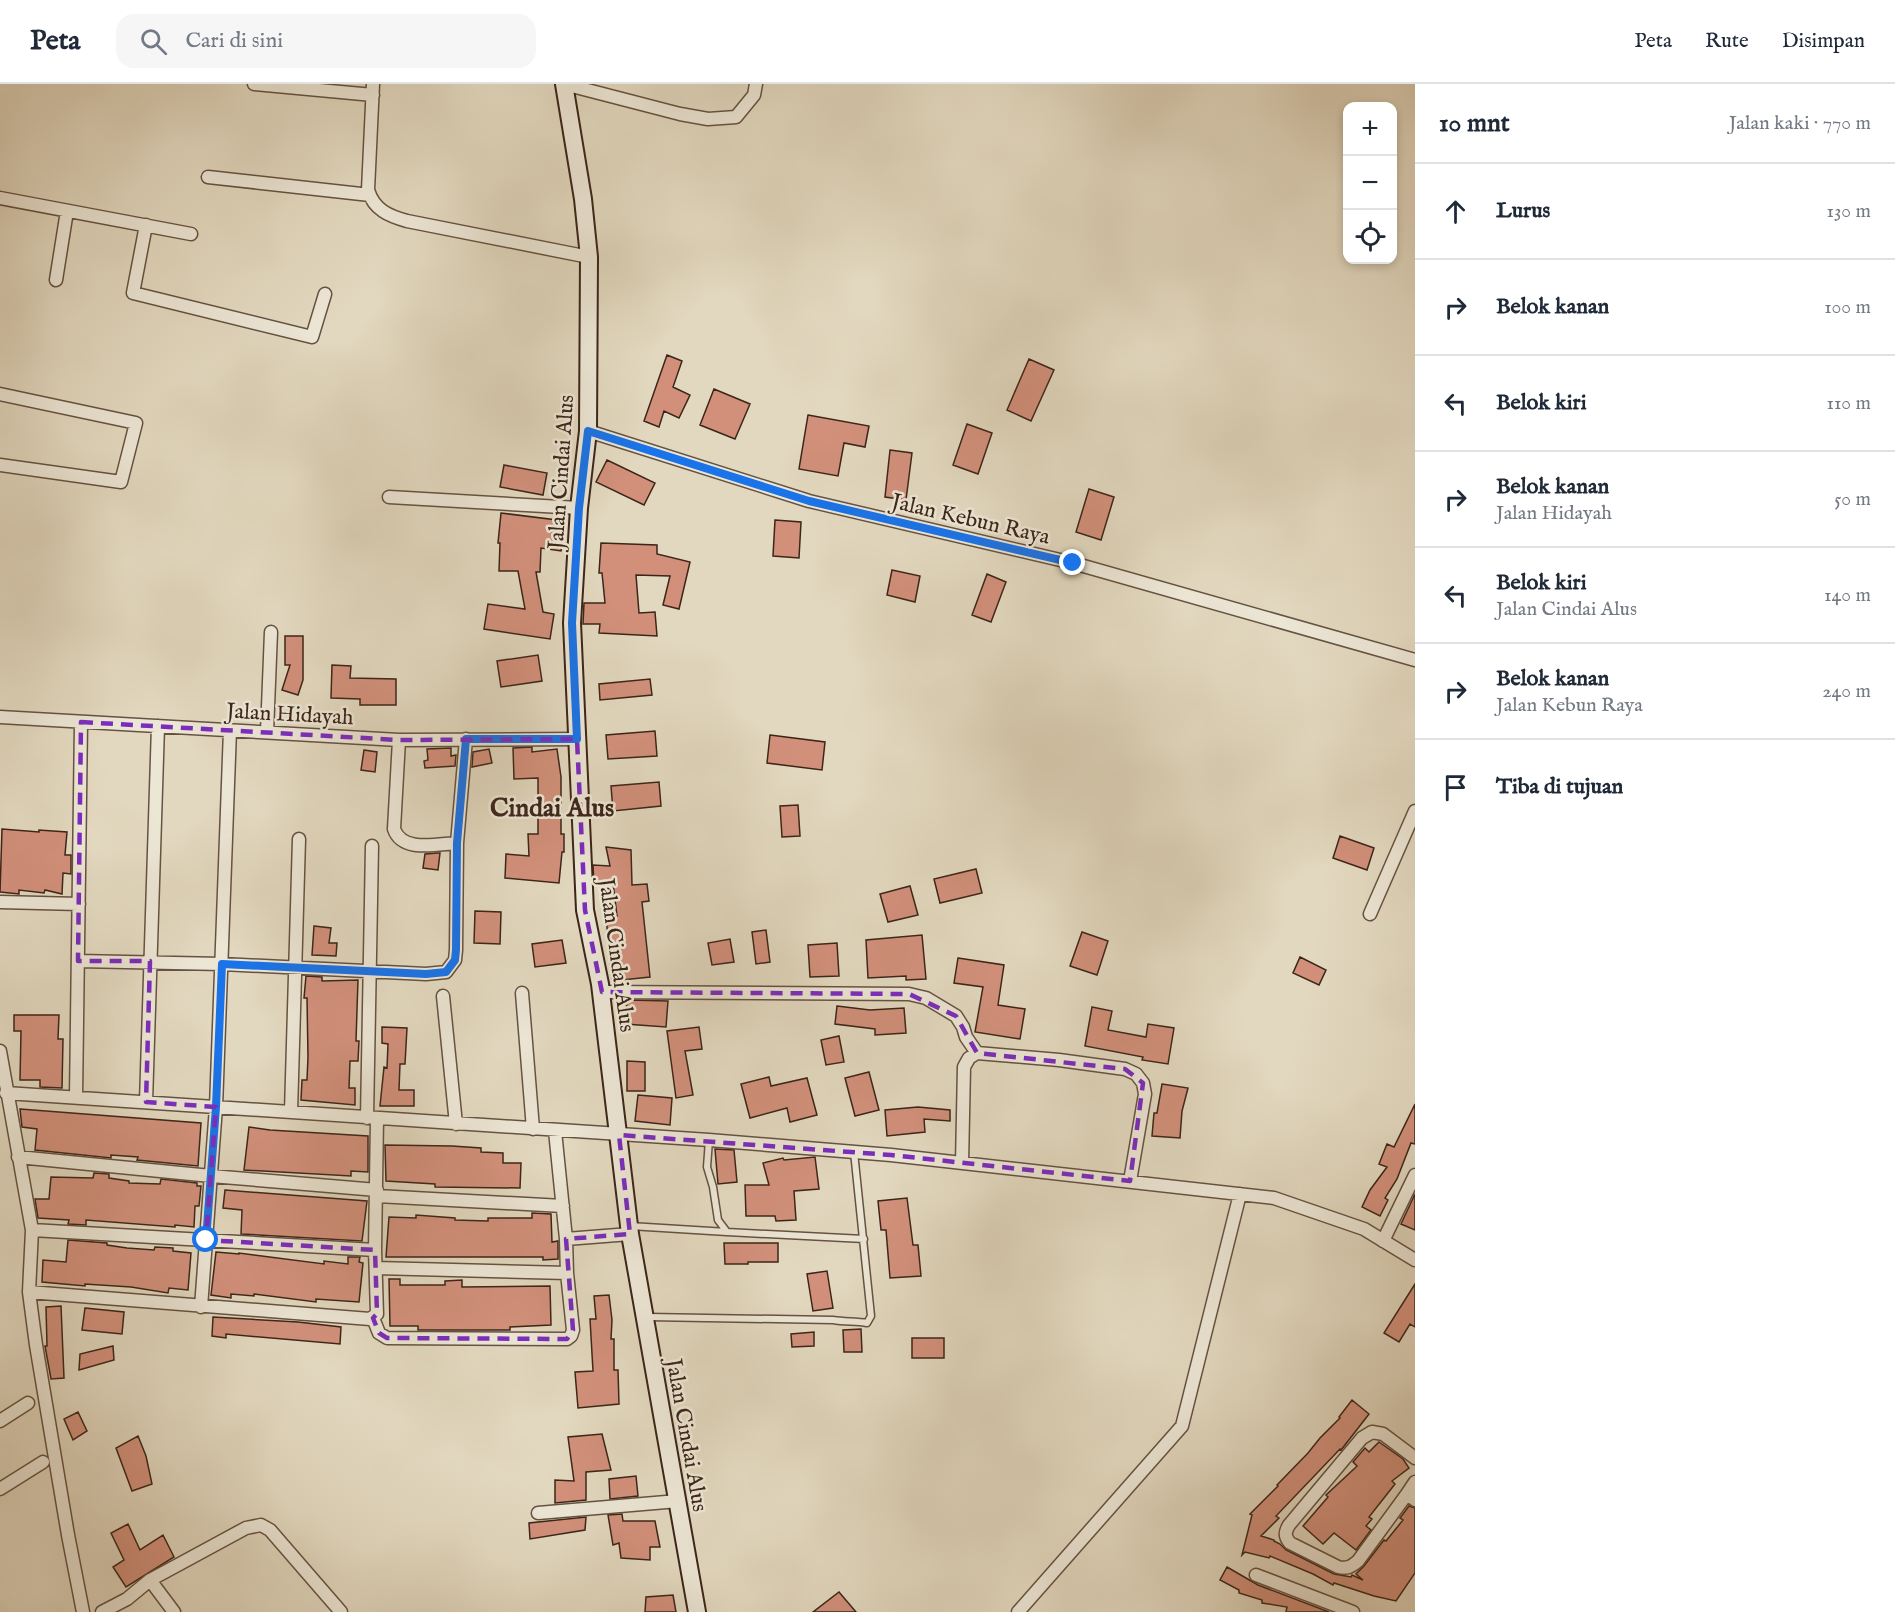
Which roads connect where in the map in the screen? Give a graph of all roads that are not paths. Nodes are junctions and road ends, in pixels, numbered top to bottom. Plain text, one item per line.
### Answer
1 (254, 84) edge
2 (564, 84) edge
3 (756, 84) edge
4 (373, 90) edge
5 (208, 177) dead end
6 (370, 195) junction
7 (0, 198) edge
8 (67, 210) junction
9 (146, 225) junction
10 (191, 234) dead end
11 (589, 257) junction
12 (56, 280) dead end
13 (325, 294) dead end
14 (0, 394) edge
15 (588, 431) junction
16 (0, 465) edge
17 (389, 497) dead end
18 (579, 508) junction
19 (271, 633) dead end
20 (1415, 660) edge
21 (0, 717) edge
22 (81, 722) junction
23 (158, 726) junction
24 (230, 730) junction
25 (267, 732) junction
26 (466, 739) junction
27 (577, 739) junction
28 (399, 740) junction
29 (1415, 810) edge
30 (299, 839) dead end
31 (457, 843) junction
32 (372, 846) dead end
33 (0, 902) edge
34 (79, 904) junction
35 (1370, 914) dead end
36 (78, 961) junction
37 (150, 961) junction
38 (222, 964) junction
39 (295, 967) junction
40 (370, 970) junction
41 (601, 992) junction
42 (522, 993) dead end
43 (443, 996) dead end
44 (0, 1051) edge
45 (977, 1053) junction
46 (6, 1093) junction
47 (76, 1097) junction
48 (146, 1102) junction
49 (216, 1107) junction
50 (291, 1112) junction
51 (372, 1118) junction
52 (456, 1124) junction
53 (533, 1129) junction
54 (555, 1131) junction
55 (619, 1135) junction
56 (709, 1140) junction
57 (854, 1152) junction
58 (18, 1157) junction
59 (962, 1162) junction
60 (1415, 1175) edge
61 (211, 1176) junction
62 (1130, 1182) junction
63 (377, 1193) junction
64 (1240, 1194) junction
65 (563, 1206) junction
66 (32, 1230) junction
67 (630, 1230) junction
68 (727, 1232) junction
69 (566, 1239) junction
70 (864, 1239) junction
71 (206, 1240) junction
72 (1383, 1241) junction
73 (375, 1250) junction
74 (1415, 1260) edge
75 (376, 1269) junction
76 (567, 1273) junction
77 (29, 1292) junction
78 (201, 1307) junction
79 (644, 1317) junction
80 (373, 1318) junction
81 (28, 1403) dead end
82 (0, 1421) edge
83 (1415, 1458) edge
84 (43, 1462) dead end
85 (1415, 1482) edge
86 (0, 1489) edge
87 (1411, 1497) edge
88 (678, 1502) junction
89 (538, 1513) dead end
90 (1256, 1575) dead end
91 (150, 1581) junction
92 (83, 1612) edge
93 (102, 1612) edge
94 (174, 1612) edge
95 (341, 1612) edge
96 (697, 1612) edge
97 (1018, 1612) edge
98 (1353, 1612) edge

1 - 4 street
2 - 3 street
2 - 11 street, Jalan Cindai Alus
4 - 6 street
5 - 6 street
6 - 11 street
7 - 8 street
8 - 9 street
8 - 12 street
9 - 10 street
9 - 13 street
11 - 15 street, Jalan Cindai Alus
14 - 16 street
15 - 18 street, Jalan Cindai Alus
15 - 20 street, Jalan Kebun Raya
17 - 18 street
18 - 27 street, Jalan Cindai Alus
19 - 25 street
21 - 22 street, Jalan Hidayah
22 - 23 street, Jalan Hidayah
22 - 34 street
23 - 24 street, Jalan Hidayah
23 - 37 street
24 - 25 street, Jalan Hidayah
24 - 38 street
25 - 28 street, Jalan Hidayah
26 - 27 street, Jalan Hidayah
26 - 28 street, Jalan Hidayah
26 - 31 street
27 - 41 street, Jalan Cindai Alus
28 - 31 street
29 - 35 street
30 - 39 street
31 - 40 street
32 - 40 street
33 - 34 street
34 - 36 street
36 - 37 street
36 - 47 street
37 - 38 street
37 - 48 street
38 - 39 street
38 - 49 street
39 - 40 street
39 - 50 street
40 - 51 street
41 - 45 street
41 - 55 street, Jalan Cindai Alus
42 - 53 street
43 - 52 street
44 - 46 street
45 - 59 street
45 - 62 street
46 - 47 street
46 - 58 street
47 - 48 street
48 - 49 street
49 - 50 street
49 - 61 street
50 - 51 street
51 - 52 street
51 - 63 street
52 - 53 street
53 - 54 street
54 - 55 street
54 - 65 street
55 - 56 street
55 - 67 street, Jalan Cindai Alus
56 - 57 street
56 - 68 lane
57 - 59 street
57 - 70 lane
58 - 61 street
58 - 66 street
59 - 62 street
60 - 72 street
61 - 63 street
61 - 71 street
62 - 64 street
63 - 65 street
63 - 73 street
64 - 72 street
64 - 97 street
65 - 69 street
66 - 71 street
66 - 77 street
67 - 68 lane
67 - 69 street
67 - 79 street, Jalan Cindai Alus
68 - 70 lane
69 - 76 street
70 - 79 lane
71 - 73 street
71 - 78 street
72 - 74 street
73 - 75 street
75 - 76 street
75 - 80 street
76 - 80 street
77 - 78 street
77 - 92 street
78 - 80 street
79 - 88 street, Jalan Cindai Alus
81 - 82 street
83 - 87 street
84 - 86 street
85 - 87 street
88 - 89 street
88 - 96 street, Jalan Cindai Alus
90 - 98 street
91 - 93 street
91 - 94 street
91 - 95 street

